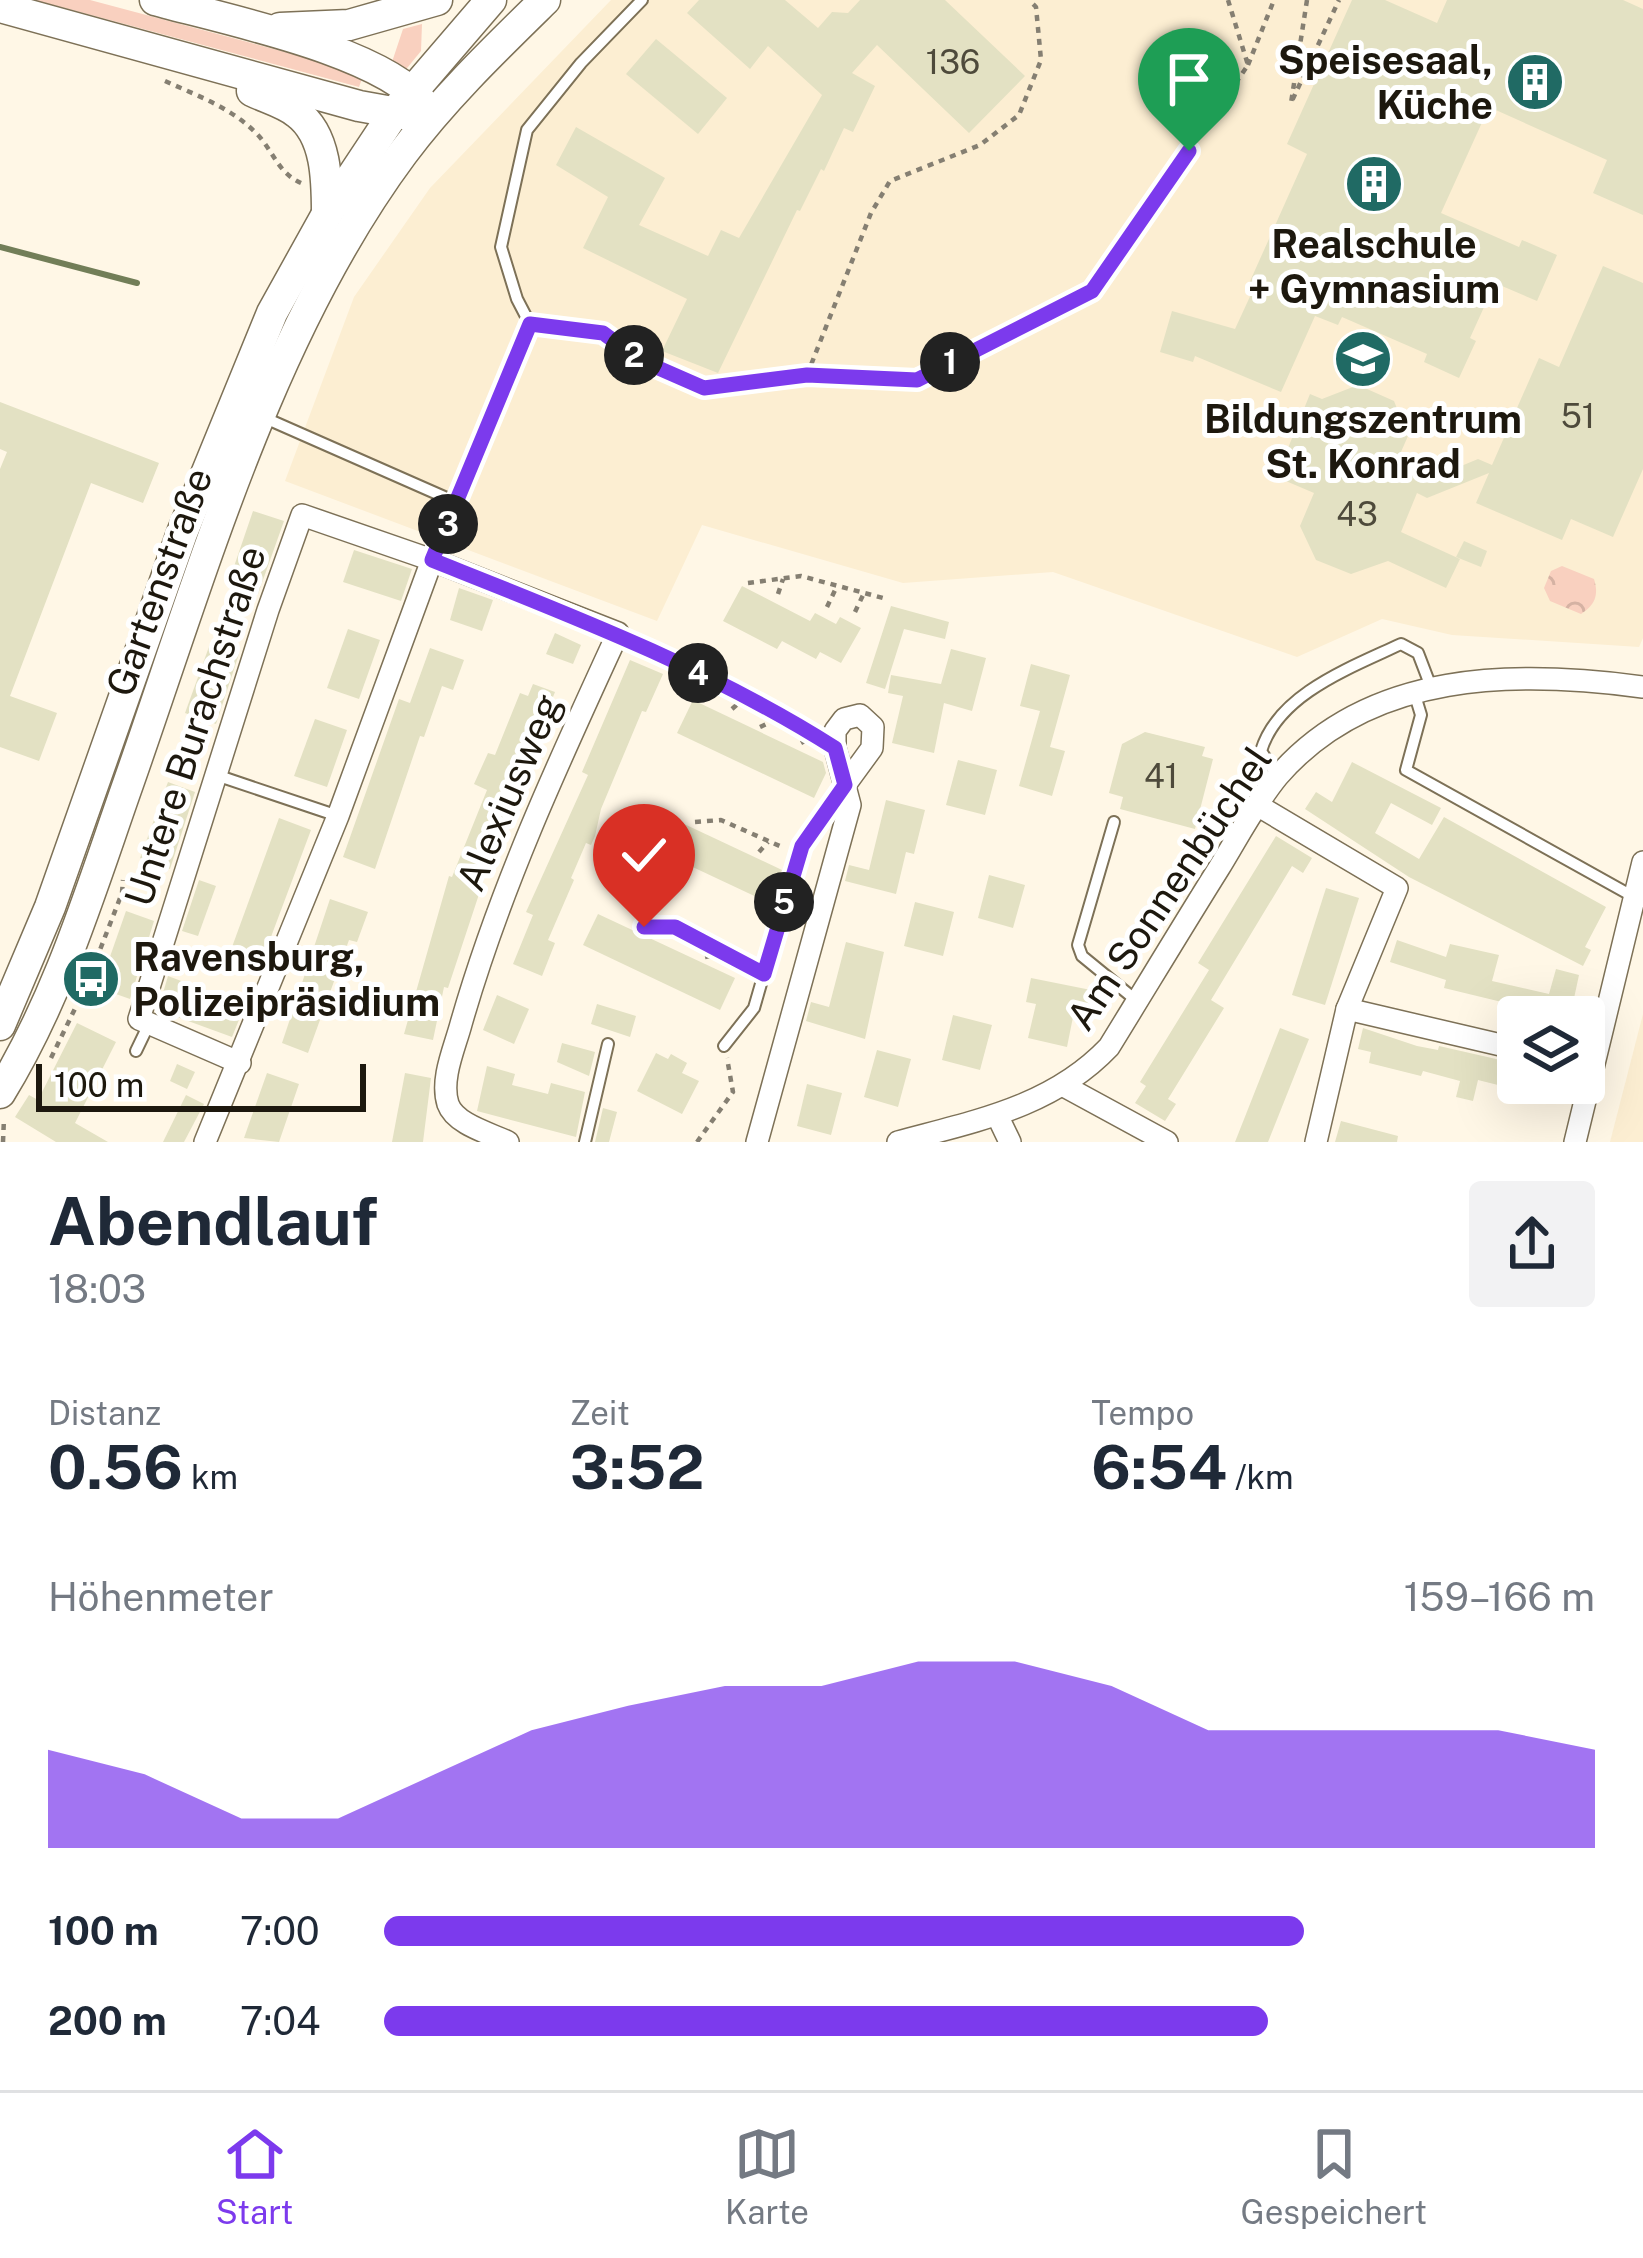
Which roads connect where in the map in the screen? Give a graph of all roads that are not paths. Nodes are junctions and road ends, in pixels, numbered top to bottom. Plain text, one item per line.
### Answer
1 (155, 0) edge
2 (436, 0) edge
3 (491, 0) edge
4 (545, 0) edge
5 (642, 0) edge
6 (0, 7) edge
7 (262, 29) junction
8 (182, 57) junction
9 (404, 102) junction
10 (433, 118) junction
11 (318, 195) junction
12 (261, 417) junction
13 (458, 503) junction
14 (432, 560) junction
15 (1643, 687) edge
16 (1422, 689) junction
17 (216, 774) junction
18 (1278, 777) junction
19 (845, 785) joint
20 (1257, 805) junction
21 (81, 812) junction
22 (338, 816) junction
23 (1114, 822) dead end
24 (113, 826) junction
25 (1643, 862) edge
26 (1634, 897) junction
27 (1137, 1001) junction
28 (1605, 1003) edge
29 (1347, 1009) junction
30 (149, 1024) junction
31 (0, 1025) edge
32 (608, 1044) dead end
33 (1497, 1044) edge
34 (724, 1046) road end
35 (136, 1051) dead end
36 (240, 1063) junction
37 (1064, 1086) junction
38 (6, 1099) edge
39 (1581, 1104) edge
40 (998, 1115) junction
41 (205, 1142) edge
42 (508, 1142) edge
43 (585, 1142) edge
44 (757, 1142) edge
45 (898, 1142) edge
46 (1010, 1142) edge
47 (1167, 1142) edge
48 (1316, 1142) edge
49 (1575, 1142) edge

1 - 7 main road
2 - 7 main road
3 - 9 main road, Gartenstraße
4 - 10 main road, Gartenstraße
5 - 13 lane
6 - 8 main road
7 - 9 main road
8 - 9 main road
8 - 11 main road
9 - 10 main road
9 - 11 main road, Gartenstraße
10 - 12 main road, Gartenstraße
11 - 21 main road, Gartenstraße
12 - 13 lane
12 - 24 main road, Gartenstraße
13 - 14 lane
14 - 17 street, Untere Burachstraße
14 - 22 street
14 - 42 street, Alexiusweg
15 - 16 street, Am Sonnenbüchel
16 - 18 street, Am Sonnenbüchel
16 - 18 lane
16 - 26 lane
17 - 22 lane
17 - 30 street, Untere Burachstraße
18 - 20 street, Am Sonnenbüchel
19 - 34 lane
19 - 44 street
20 - 27 street, Am Sonnenbüchel
20 - 29 street
21 - 24 lane
21 - 31 main road, Gartenstraße
22 - 36 street
23 - 27 lane
24 - 38 main road, Gartenstraße
25 - 26 street
26 - 28 street
27 - 37 street, Am Sonnenbüchel
29 - 33 street
29 - 48 street
30 - 35 lane
30 - 36 street
32 - 43 lane
36 - 41 street
37 - 40 street, Am Sonnenbüchel
37 - 47 street
39 - 49 street
40 - 45 street, Am Sonnenbüchel
40 - 46 street

